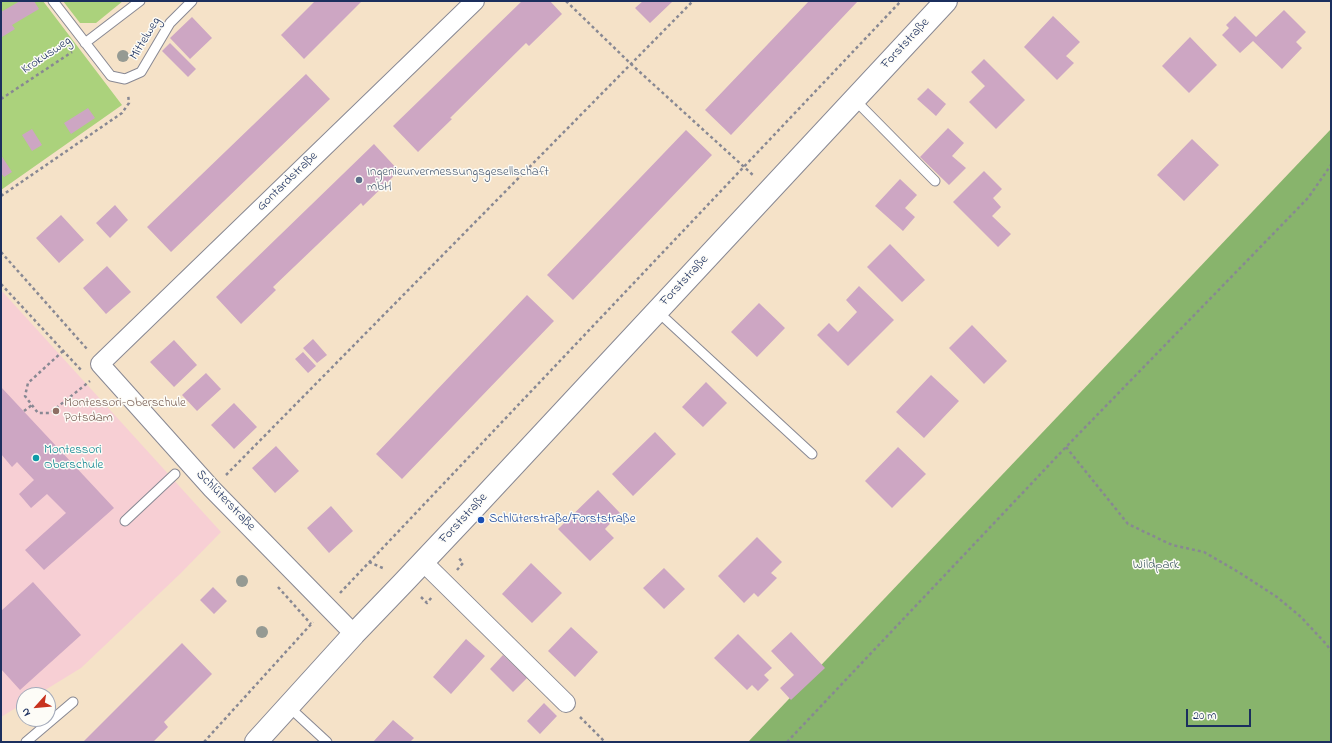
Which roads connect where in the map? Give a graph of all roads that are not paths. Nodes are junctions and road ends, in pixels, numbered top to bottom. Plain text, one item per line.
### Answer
1 (53, 1) edge
2 (140, 1) edge
3 (192, 1) edge
4 (475, 1) edge
5 (946, 1) edge
6 (84, 43) junction
7 (854, 99) junction
8 (935, 181) dead end
9 (657, 311) junction
10 (100, 364) joint
11 (812, 454) dead end
12 (175, 474) dead end
13 (125, 521) dead end
14 (423, 562) junction
15 (354, 634) junction
16 (73, 702) dead end
17 (566, 703) road end
18 (288, 706) junction
19 (26, 742) edge
20 (256, 742) edge
21 (327, 742) edge

1 - 6 lane
2 - 6 lane, Mittelweg
3 - 6 lane, Mittelweg
4 - 10 street, Gontardstraße
5 - 7 street, Forststraße
7 - 8 lane
7 - 9 street, Forststraße
9 - 11 lane
9 - 14 street, Forststraße
10 - 15 street, Schlüterstraße
12 - 13 lane
14 - 15 street, Forststraße
14 - 17 street
15 - 18 street, Forststraße
16 - 19 lane
18 - 20 street, Forststraße
18 - 21 lane

